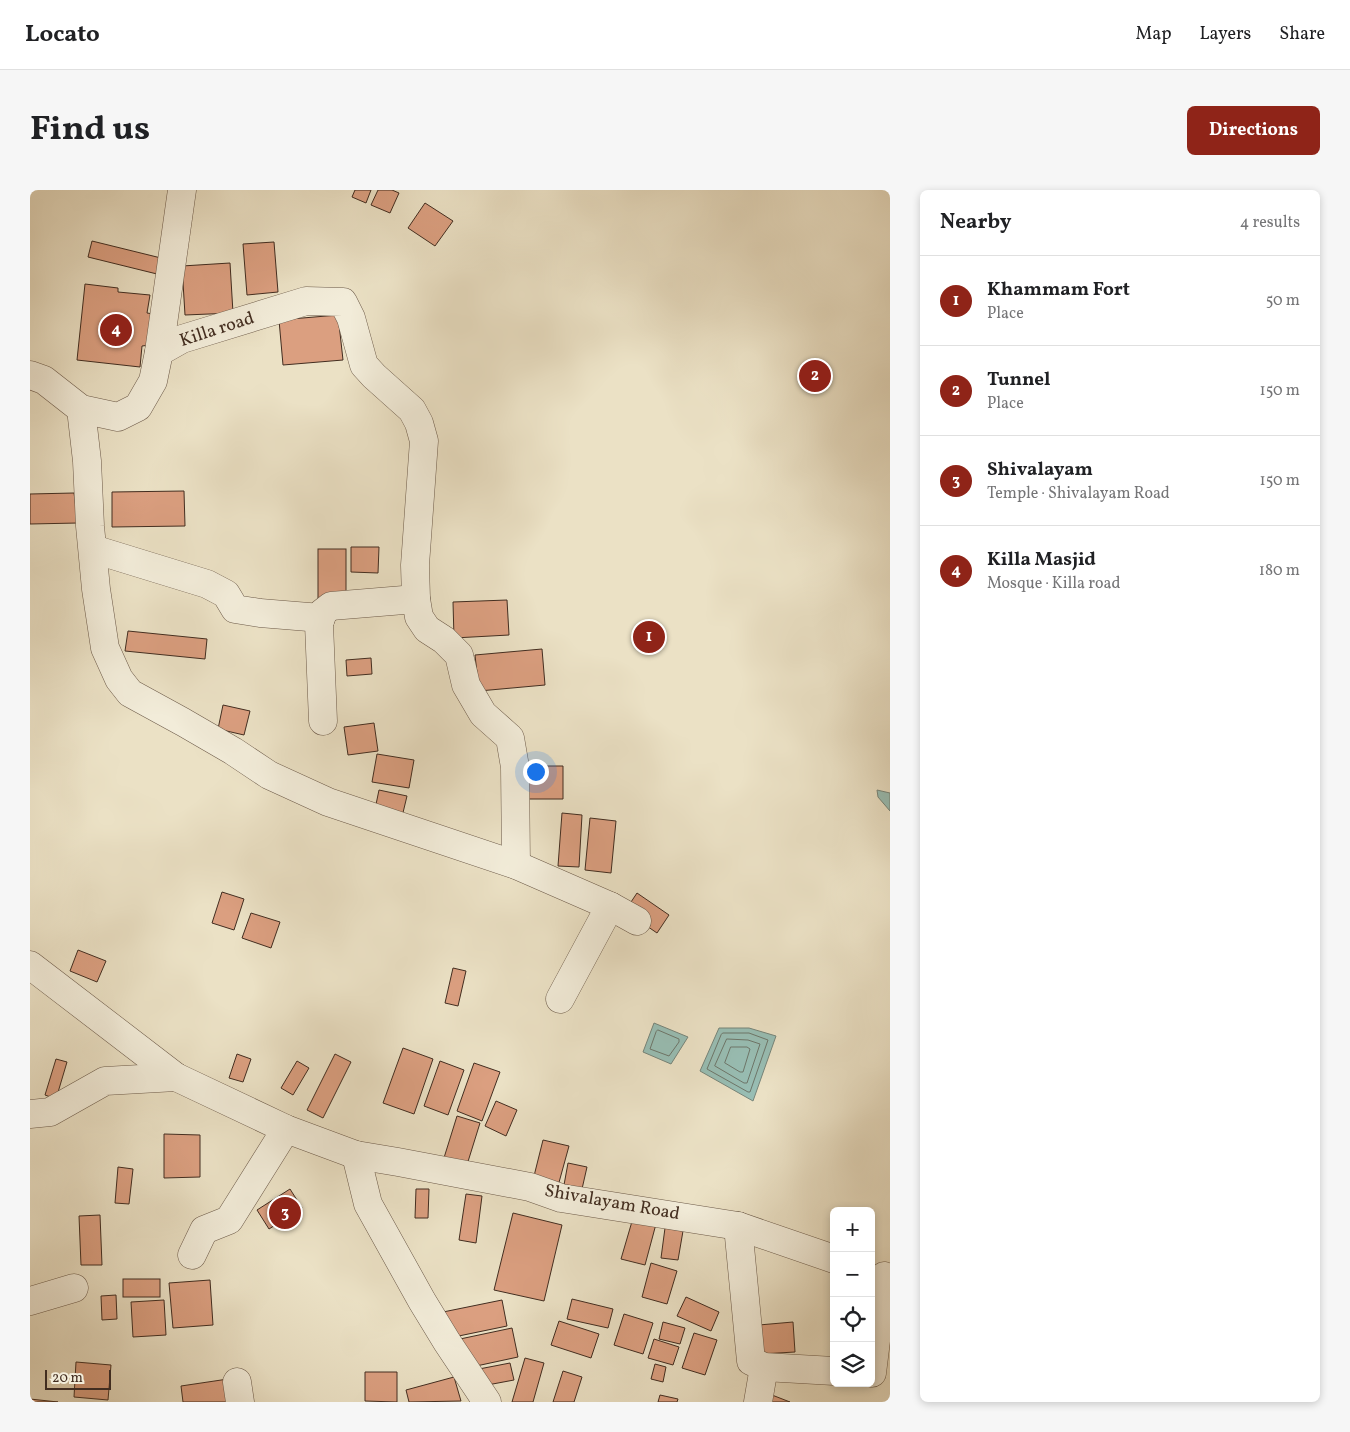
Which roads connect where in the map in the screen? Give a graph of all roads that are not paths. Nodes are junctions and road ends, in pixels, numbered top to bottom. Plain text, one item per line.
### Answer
1 (182, 190) edge
2 (159, 352) junction
3 (30, 375) edge
4 (81, 409) junction
5 (92, 549) junction
6 (416, 599) junction
7 (321, 618) junction
8 (323, 721) dead end
9 (516, 865) junction
10 (610, 906) junction
11 (637, 921) dead end
12 (30, 965) edge
13 (560, 999) dead end
14 (176, 1077) junction
15 (30, 1114) edge
16 (286, 1129) junction
17 (356, 1156) junction
18 (738, 1226) junction
19 (192, 1255) dead end
20 (830, 1258) edge
21 (882, 1275) edge
22 (74, 1288) dead end
23 (30, 1301) edge
24 (875, 1344) edge
25 (764, 1367) junction
26 (830, 1371) edge
27 (875, 1374) edge
28 (890, 1378) edge
29 (488, 1402) edge
30 (758, 1402) edge

1 - 2 street
2 - 4 street, Killa road
2 - 6 street, Killa road
3 - 4 street, Killa road
4 - 5 street
5 - 7 street
5 - 9 street
6 - 7 street
6 - 9 street
7 - 8 street
9 - 10 street
10 - 11 street
10 - 13 street
12 - 14 street, Shivalayam Road
14 - 15 street
14 - 16 street, Shivalayam Road
16 - 17 street, Shivalayam Road
16 - 19 street
17 - 18 street, Shivalayam Road
17 - 29 street
18 - 20 street, Shivalayam Road
18 - 25 street
21 - 24 street
22 - 23 street
25 - 26 street
25 - 30 street
27 - 28 street

